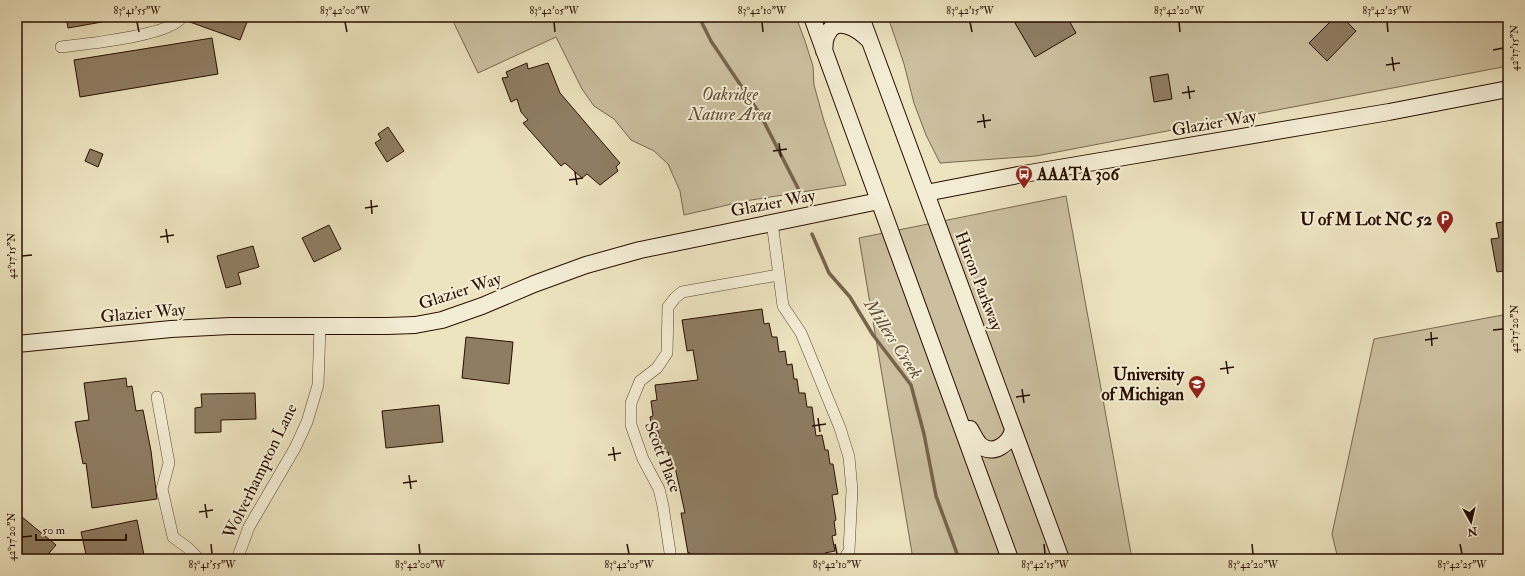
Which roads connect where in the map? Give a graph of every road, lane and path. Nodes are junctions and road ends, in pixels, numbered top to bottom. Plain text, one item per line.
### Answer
1 (182, 17) edge
2 (812, 17) edge
3 (861, 17) edge
4 (870, 42) junction
5 (61, 47) dead end
6 (824, 51) junction
7 (1508, 89) edge
8 (926, 193) junction
9 (879, 201) junction
10 (772, 222) junction
11 (778, 275) junction
12 (320, 327) junction
13 (17, 344) edge
14 (157, 397) dead end
15 (951, 397) junction
16 (1013, 430) junction
17 (199, 559) edge
18 (237, 559) edge
19 (671, 559) edge
20 (844, 559) edge
21 (1010, 559) edge
22 (1061, 559) edge

1 - 5 street
2 - 6 street
3 - 4 street, Huron Parkway
4 - 6 street
4 - 8 street, Huron Parkway
6 - 9 street
7 - 8 street, Glazier Way
8 - 16 street, Huron Parkway
9 - 10 street, Glazier Way
9 - 15 street
10 - 11 street
10 - 12 street, Glazier Way
11 - 19 street, Scott Place
11 - 20 street
12 - 13 street, Glazier Way
12 - 18 street, Wolverhampton Lane
14 - 17 street
15 - 16 street
15 - 21 street
16 - 22 street, Huron Parkway

